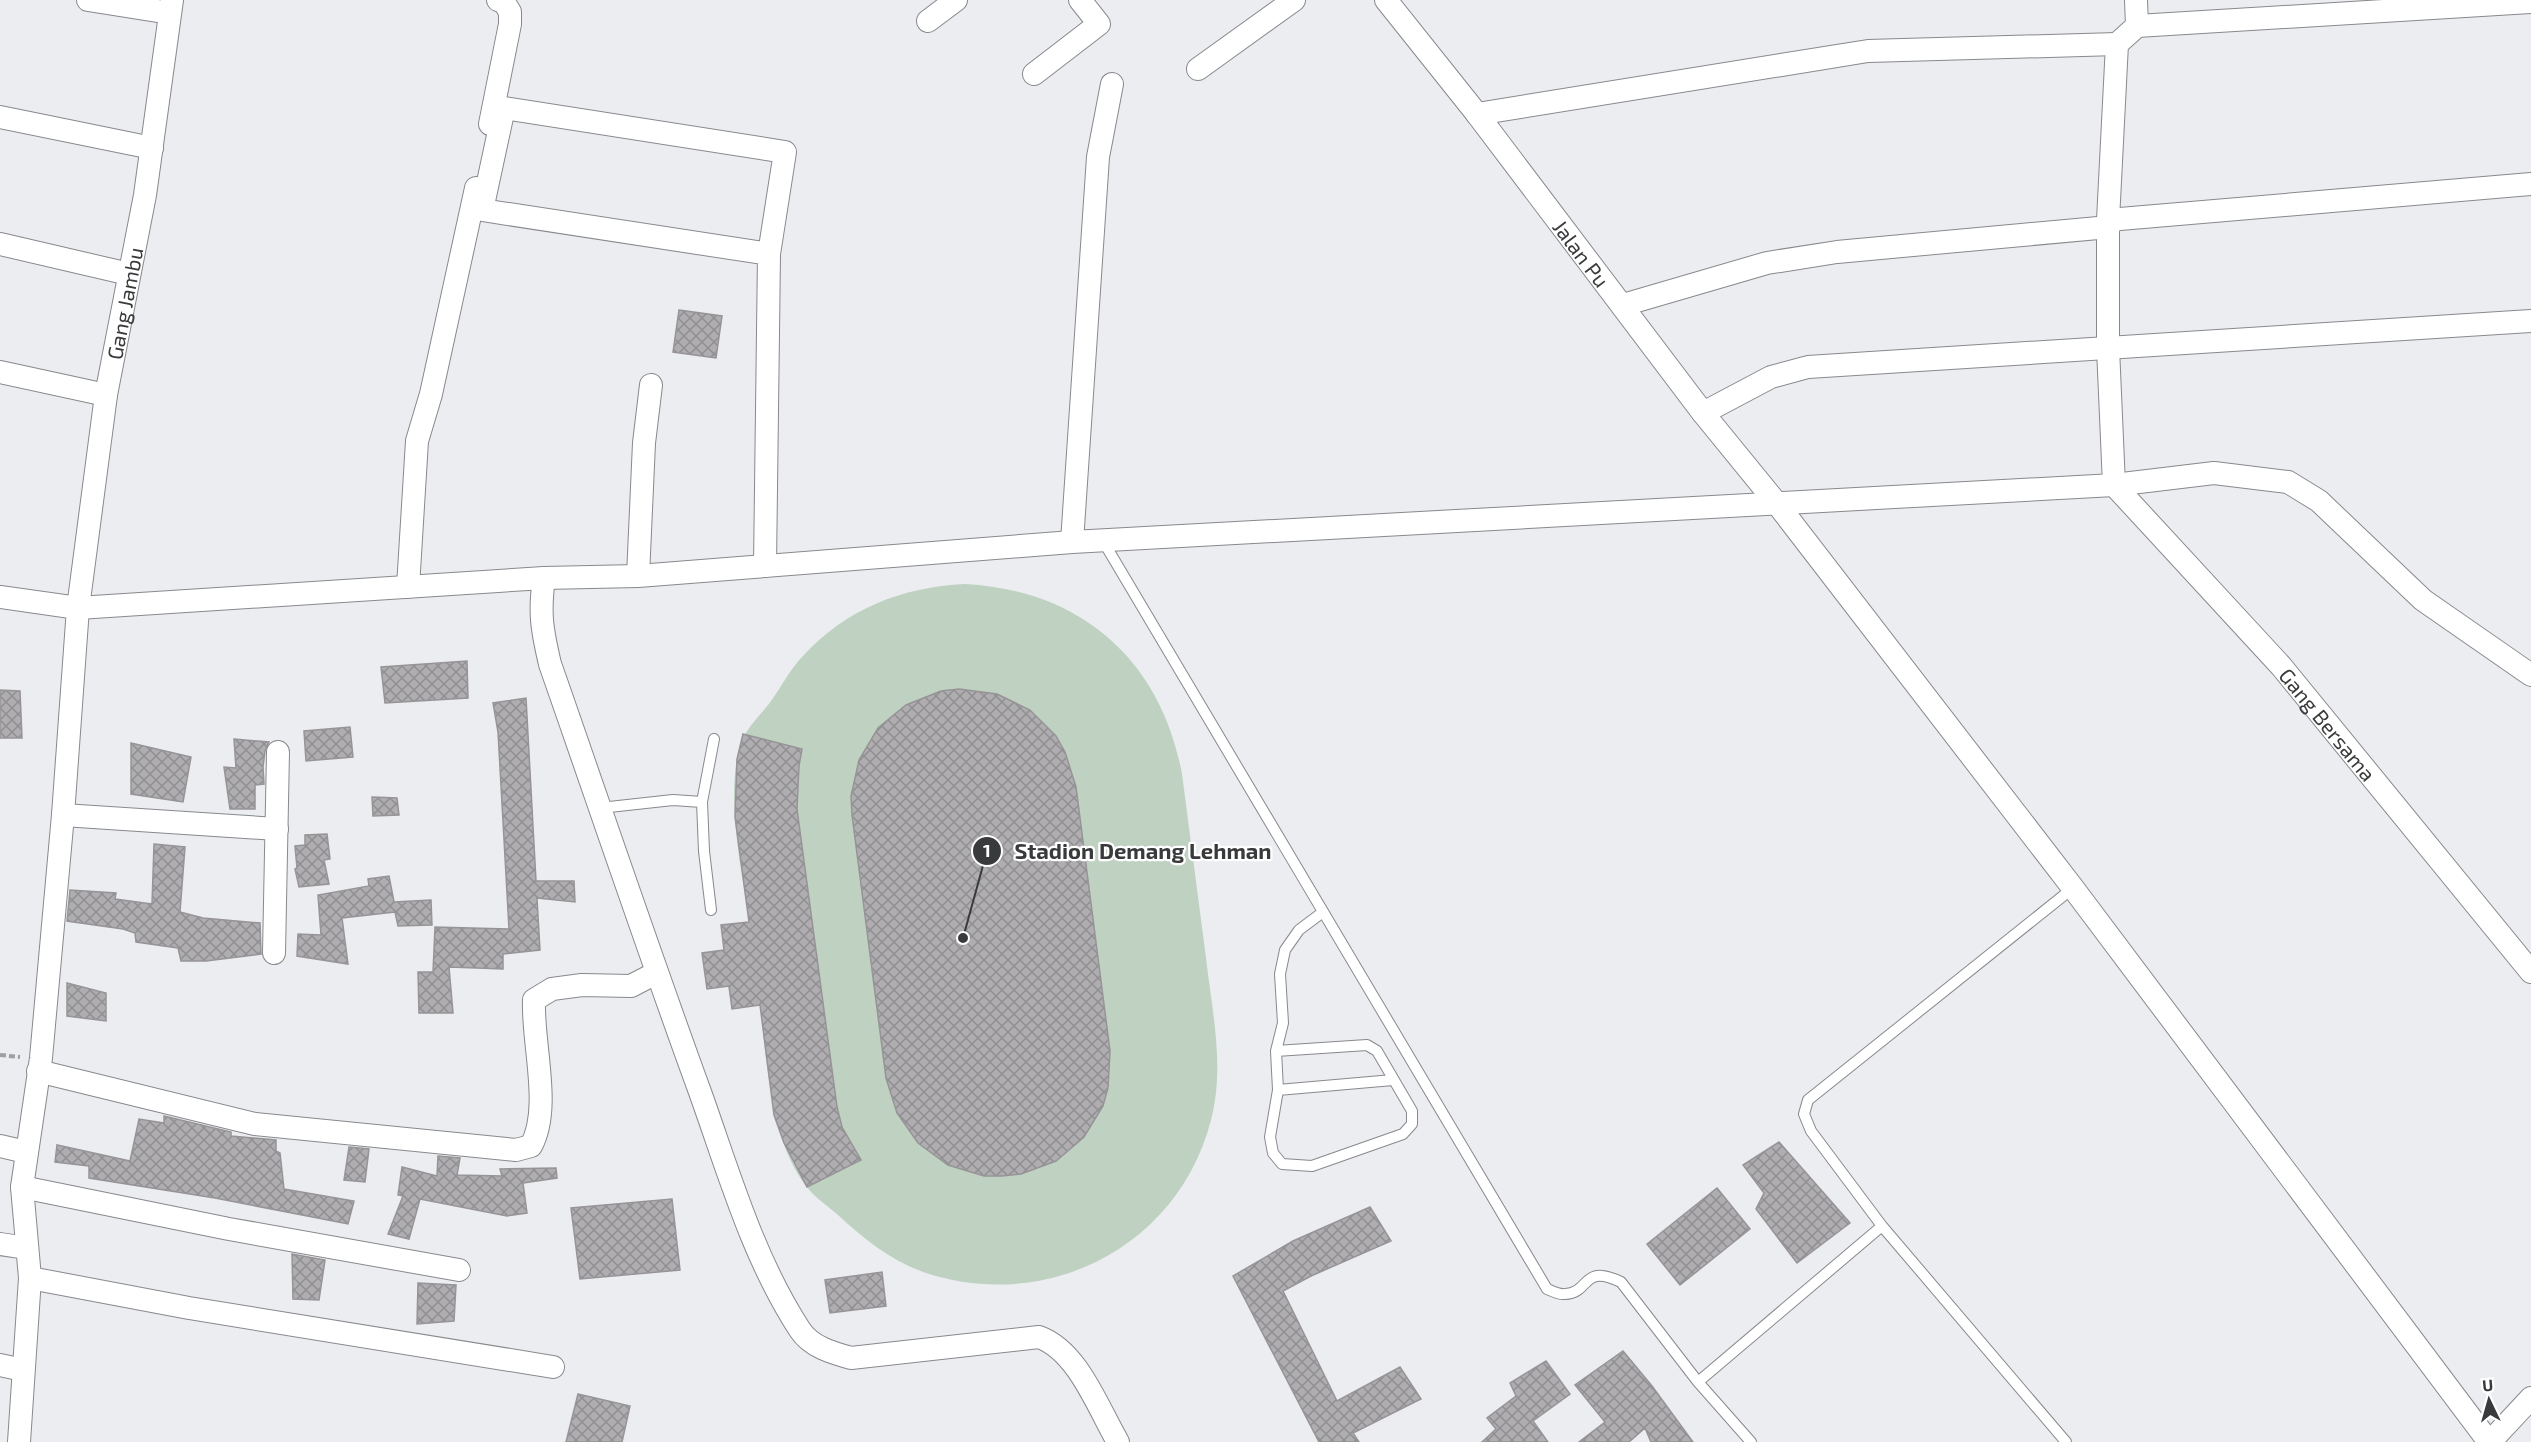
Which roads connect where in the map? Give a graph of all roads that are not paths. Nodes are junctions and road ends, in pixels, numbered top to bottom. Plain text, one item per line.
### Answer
1 (88, 0) edge
2 (498, 0) edge
3 (956, 0) edge
4 (1080, 0) edge
5 (1294, 0) edge
6 (1386, 0) edge
7 (2136, 0) edge
8 (2531, 2) edge
9 (171, 6) edge
10 (2265, 9) edge
11 (928, 21) dead end
12 (2137, 26) junction
13 (2117, 44) junction
14 (1198, 69) dead end
15 (1034, 74) dead end
16 (1113, 84) dead end
17 (1477, 114) junction
18 (0, 117) edge
19 (152, 148) junction
20 (2531, 184) edge
21 (2108, 223) junction
22 (0, 244) edge
23 (769, 254) junction
24 (129, 274) junction
25 (1623, 305) junction
26 (2531, 321) edge
27 (2108, 348) junction
28 (0, 372) edge
29 (651, 386) dead end
30 (106, 395) junction
31 (1703, 413) junction
32 (2114, 485) junction
33 (1778, 505) junction
34 (1102, 541) junction
35 (1072, 542) junction
36 (765, 566) junction
37 (638, 576) junction
38 (544, 578) junction
39 (408, 588) junction
40 (0, 597) edge
41 (78, 608) junction
42 (2531, 675) edge
43 (714, 739) dead end
44 (278, 752) dead end
45 (702, 801) junction
46 (600, 808) junction
47 (63, 815) junction
48 (277, 829) junction
49 (2073, 888) junction
50 (711, 910) dead end
51 (1323, 912) junction
52 (274, 953) dead end
53 (2531, 972) edge
54 (656, 973) junction
55 (1276, 1051) junction
56 (38, 1071) junction
57 (1393, 1080) junction
58 (1278, 1090) junction
59 (0, 1146) edge
60 (27, 1152) junction
61 (22, 1187) junction
62 (1882, 1226) junction
63 (0, 1244) edge
64 (27, 1248) junction
65 (459, 1270) dead end
66 (30, 1278) junction
67 (0, 1365) edge
68 (553, 1367) dead end
69 (23, 1370) junction
70 (1698, 1382) junction
71 (2531, 1398) edge
72 (19, 1442) edge
73 (1118, 1442) edge
74 (1751, 1442) edge
75 (2066, 1442) edge
76 (2490, 1442) edge

1 - 9 street
2 - 39 street
3 - 11 street
4 - 15 street
5 - 14 street
6 - 17 street, Jalan Pu
7 - 12 street
8 - 10 street
9 - 19 street, Gang Jambu
10 - 12 street
12 - 13 street
13 - 17 street
13 - 21 street
16 - 35 street
17 - 25 street, Jalan Pu
18 - 19 street
19 - 24 street, Gang Jambu
20 - 21 street
21 - 25 street
21 - 27 street
22 - 24 street
23 - 23 street
23 - 36 street
24 - 30 street, Gang Jambu
25 - 31 street, Jalan Pu
26 - 27 street
27 - 31 street
27 - 32 street
28 - 30 street
29 - 37 street
30 - 41 street, Gang Jambu
31 - 33 street, Jalan Pu
32 - 33 street
32 - 42 street
32 - 53 street, Gang Bersama
33 - 34 street
33 - 49 street, Jalan Pu
34 - 35 street
34 - 51 lane
35 - 36 street
36 - 37 street
37 - 38 street
38 - 39 street
38 - 46 street
39 - 41 street
40 - 41 street
41 - 47 street, Gang Jambu
43 - 45 lane
44 - 48 street
45 - 46 lane
45 - 50 lane
46 - 54 street
47 - 48 street
47 - 56 street, Gang Jambu
48 - 52 street
49 - 62 lane
49 - 76 street, Jalan Pu
51 - 55 lane
51 - 70 lane
54 - 56 street
54 - 73 street
55 - 57 lane
55 - 58 lane
56 - 60 street, Gang Jambu
57 - 58 lane
57 - 58 lane
59 - 60 street
60 - 61 street, Gang Jambu
61 - 64 street, Gang Jambu
61 - 65 street
62 - 70 lane
62 - 75 lane
63 - 64 street
64 - 66 street, Gang Jambu
66 - 68 street
66 - 69 street, Gang Jambu
67 - 69 street
69 - 72 street, Gang Jambu
70 - 74 lane
71 - 76 street

